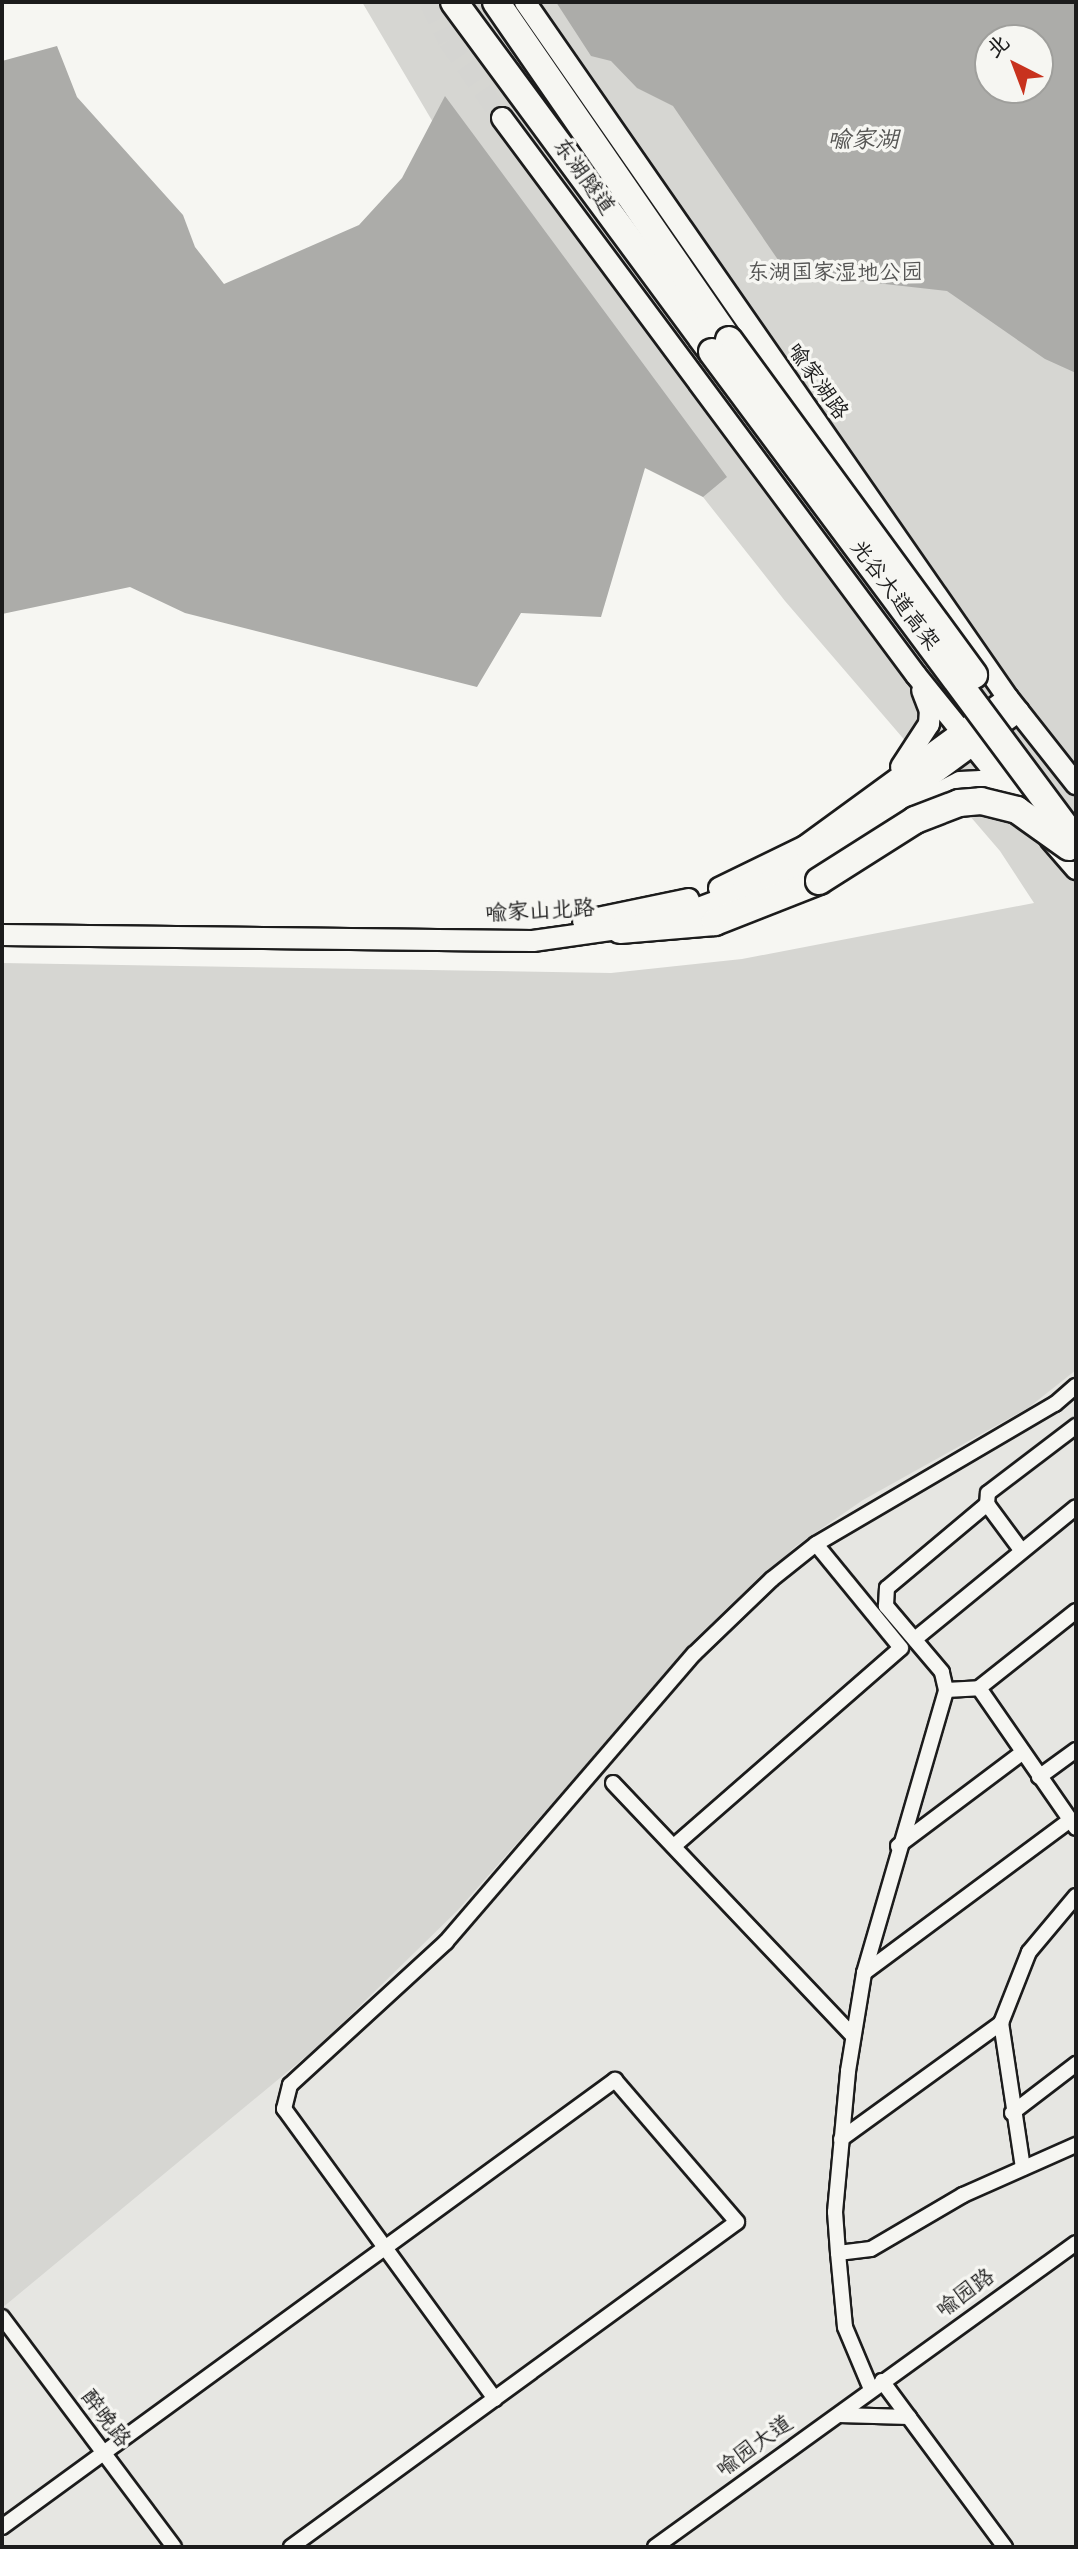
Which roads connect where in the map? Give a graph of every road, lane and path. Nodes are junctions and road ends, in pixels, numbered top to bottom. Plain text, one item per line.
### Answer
1 (454, 2) edge
2 (496, 2) edge
3 (525, 2) edge
4 (502, 118) tunnel mouth
5 (674, 301) junction
6 (731, 340) junction
7 (702, 388) junction
8 (916, 675) junction
9 (1014, 704) junction
10 (967, 739) junction
11 (1076, 784) edge
12 (1020, 804) junction
13 (1076, 818) edge
14 (839, 834) junction
15 (1076, 841) edge
16 (1076, 855) edge
17 (1076, 869) edge
18 (2, 923) edge
19 (620, 930) junction
20 (2, 935) edge
21 (1076, 1386) edge
22 (1076, 1426) edge
23 (987, 1504) junction
24 (1076, 1507) edge
25 (816, 1544) junction
26 (1021, 1550) junction
27 (1076, 1611) edge
28 (915, 1639) junction
29 (979, 1688) junction
30 (946, 1690) junction
31 (1076, 1750) edge
32 (1022, 1753) junction
33 (1039, 1777) junction
34 (613, 1783) dead end
35 (1073, 1824) edge
36 (674, 1846) junction
37 (898, 1846) junction
38 (1076, 1896) edge
39 (864, 1973) junction
40 (1001, 2023) junction
41 (853, 2036) junction
42 (1076, 2064) edge
43 (1012, 2113) junction
44 (841, 2139) junction
45 (1076, 2145) edge
46 (1023, 2168) junction
47 (1076, 2243) edge
48 (385, 2248) junction
49 (838, 2253) junction
50 (2, 2317) edge
51 (876, 2385) junction
52 (495, 2399) junction
53 (835, 2416) junction
54 (909, 2417) junction
55 (103, 2453) junction
56 (2, 2527) edge
57 (174, 2547) edge
58 (291, 2547) edge
59 (655, 2547) edge
60 (1005, 2547) edge

1 - 5 highway, 东湖隧道
2 - 6 highway, 东湖隧道
3 - 6 main road, 喻家湖路
4 - 7 main road
5 - 6 highway, 东湖隧道
5 - 7 main road
6 - 9 main road, 喻家湖路
6 - 13 highway, 光谷大道高架, bridge
6 - 15 highway, 光谷大道高架, bridge
7 - 8 main road
8 - 10 main road
8 - 14 main road
9 - 10 main road, 喻家山北路
9 - 11 main road, 喻家湖路
10 - 12 main road
10 - 14 main road, 喻家山北路
12 - 14 main road
12 - 17 main road
14 - 18 main road, 喻家山北路
14 - 19 main road, 喻家山北路
16 - 19 highway, bridge
19 - 20 main road, 喻家山北路
21 - 25 street
22 - 23 street
23 - 26 street
23 - 28 street
24 - 26 street
25 - 36 street
25 - 48 street
26 - 28 street
27 - 29 street
28 - 30 street
29 - 30 street
29 - 32 street
30 - 37 street
31 - 33 street
32 - 33 street
32 - 37 street
33 - 35 street
34 - 36 street
35 - 39 street
36 - 41 street
37 - 39 street
38 - 40 street
39 - 41 street
40 - 43 street
40 - 44 street
41 - 44 street
42 - 43 street
43 - 46 street
44 - 49 street
45 - 46 street
46 - 49 street
47 - 51 street, 喻园路
48 - 52 street
48 - 52 street
48 - 55 street
49 - 51 street
50 - 55 street, 醉晚路
51 - 53 street, 喻园大道
51 - 54 street
52 - 58 street
53 - 54 street
53 - 59 street, 喻园大道
54 - 60 street
55 - 56 street
55 - 57 street, 醉晚路

